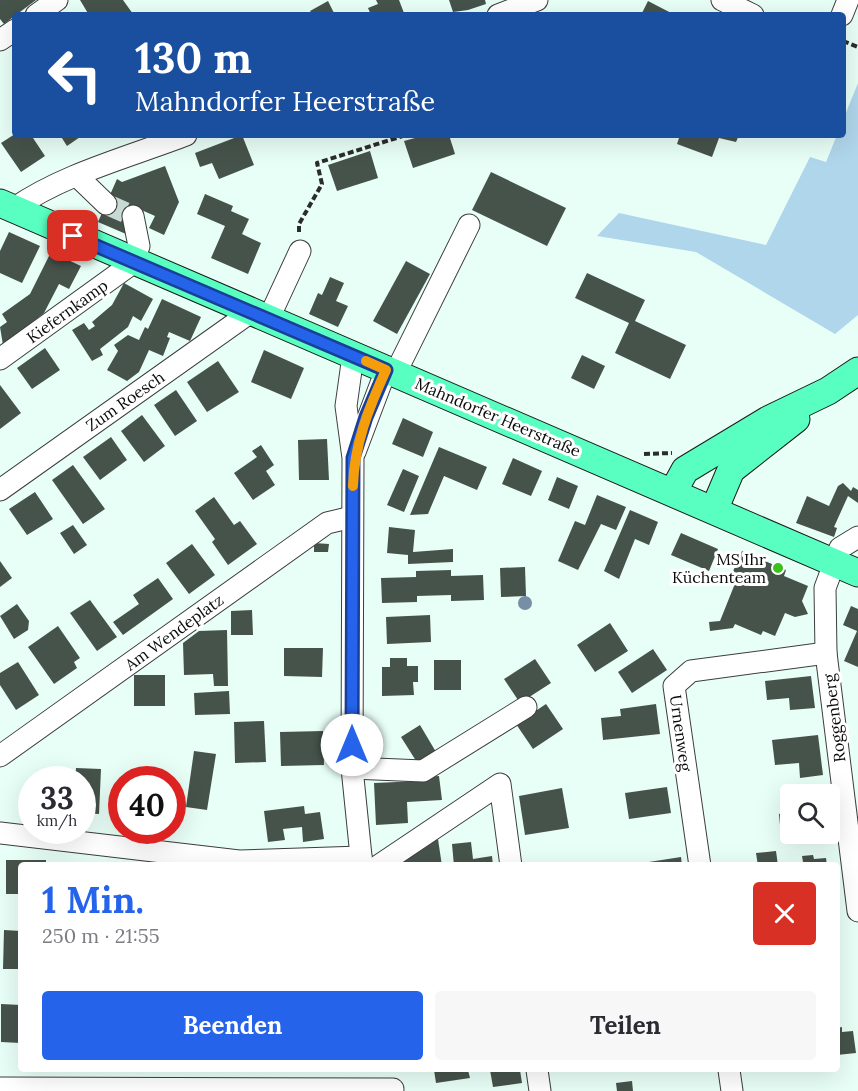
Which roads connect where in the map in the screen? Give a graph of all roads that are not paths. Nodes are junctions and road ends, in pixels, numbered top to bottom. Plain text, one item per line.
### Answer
1 (57, 0) edge
2 (537, 0) edge
3 (722, 0) edge
4 (40, 12) edge
5 (506, 12) edge
6 (747, 12) edge
7 (178, 138) edge
8 (78, 177) junction
9 (106, 204) tunnel mouth
10 (7, 206) edge
11 (134, 216) dead end
12 (469, 225) dead end
13 (300, 251) road end
14 (133, 262) junction
15 (260, 316) junction
16 (353, 356) junction
17 (0, 359) edge
18 (858, 371) edge
19 (391, 372) junction
20 (828, 391) junction
21 (353, 458) junction
22 (0, 490) edge
23 (673, 492) junction
24 (722, 515) junction
25 (352, 517) junction
26 (858, 537) edge
27 (846, 568) edge
28 (826, 653) junction
29 (526, 707) dead end
30 (0, 756) edge
31 (352, 768) junction
32 (0, 833) edge
33 (367, 862) edge
34 (510, 862) edge
35 (699, 862) edge
36 (858, 911) edge
37 (537, 1072) edge
38 (729, 1072) edge
39 (392, 1083) edge
40 (0, 1088) edge
41 (540, 1091) edge
42 (732, 1091) edge

1 - 4 street
2 - 5 street
3 - 6 street
7 - 8 street
8 - 9 street
8 - 10 street
10 - 14 main road, Mahndorfer Heerstraße
11 - 14 street
12 - 19 street
13 - 15 street
14 - 15 main road, Mahndorfer Heerstraße
14 - 17 street, Kiefernkamp
15 - 16 main road, Mahndorfer Heerstraße
15 - 22 street, Zum Roesch
16 - 19 main road, Mahndorfer Heerstraße
16 - 21 street
18 - 20 main road
19 - 21 street
19 - 23 main road, Mahndorfer Heerstraße
20 - 23 main road
20 - 24 main road
21 - 25 street
23 - 24 main road, Mahndorfer Heerstraße
24 - 27 main road, Mahndorfer Heerstraße
25 - 30 street, Am Wendeplatz
25 - 31 street
26 - 27 street
27 - 28 street, Roggenberg
28 - 35 street, Urnenweg
28 - 36 street, Roggenberg
29 - 31 street
31 - 33 street
32 - 33 street
33 - 34 street
37 - 41 street
38 - 42 street
39 - 40 street

